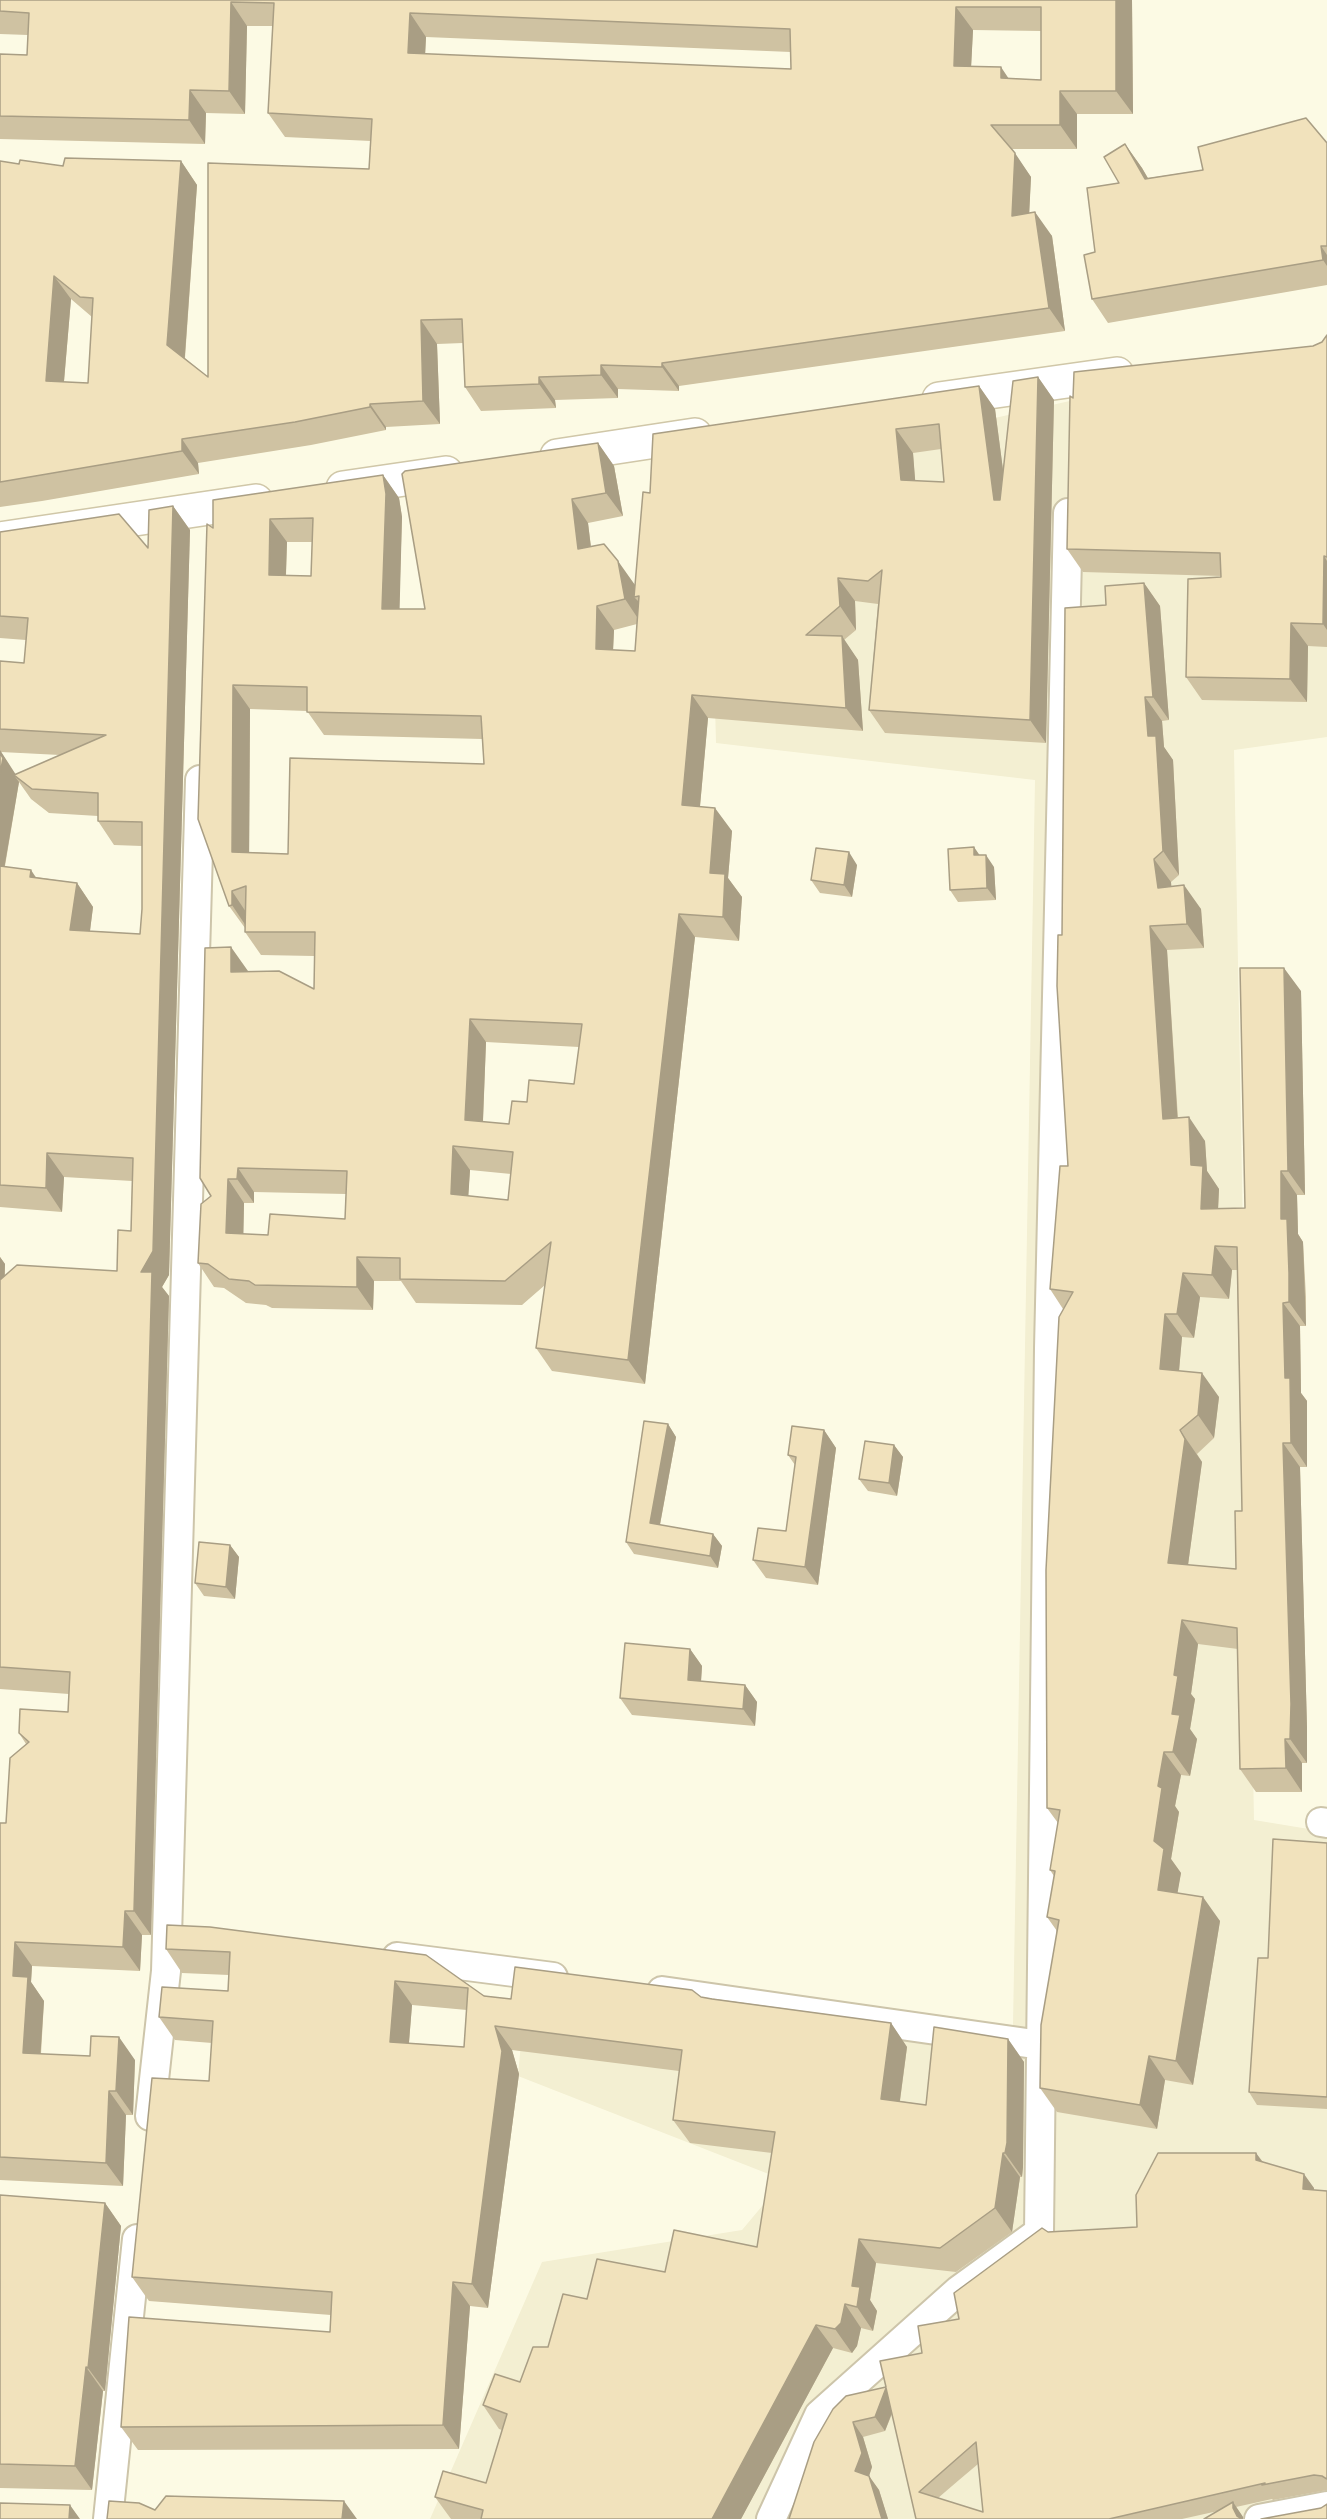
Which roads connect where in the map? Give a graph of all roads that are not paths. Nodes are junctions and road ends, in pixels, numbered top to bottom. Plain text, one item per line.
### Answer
1 (1141, 371) edge
2 (906, 404) edge
3 (728, 430) edge
4 (527, 460) edge
5 (480, 468) edge
6 (1069, 487) edge
7 (0, 539) edge
8 (201, 759) edge
9 (367, 1953) edge
10 (578, 1980) edge
11 (637, 1988) edge
12 (1040, 2045) junction
13 (148, 2138) edge
14 (141, 2209) edge
15 (1327, 2506) edge
16 (108, 2519) edge
17 (771, 2519) edge
18 (1259, 2519) edge

1 - 2 street
3 - 4 street
5 - 7 street
6 - 12 street
8 - 13 street
9 - 10 street
11 - 12 street
12 - 17 street
14 - 16 street
15 - 18 street

